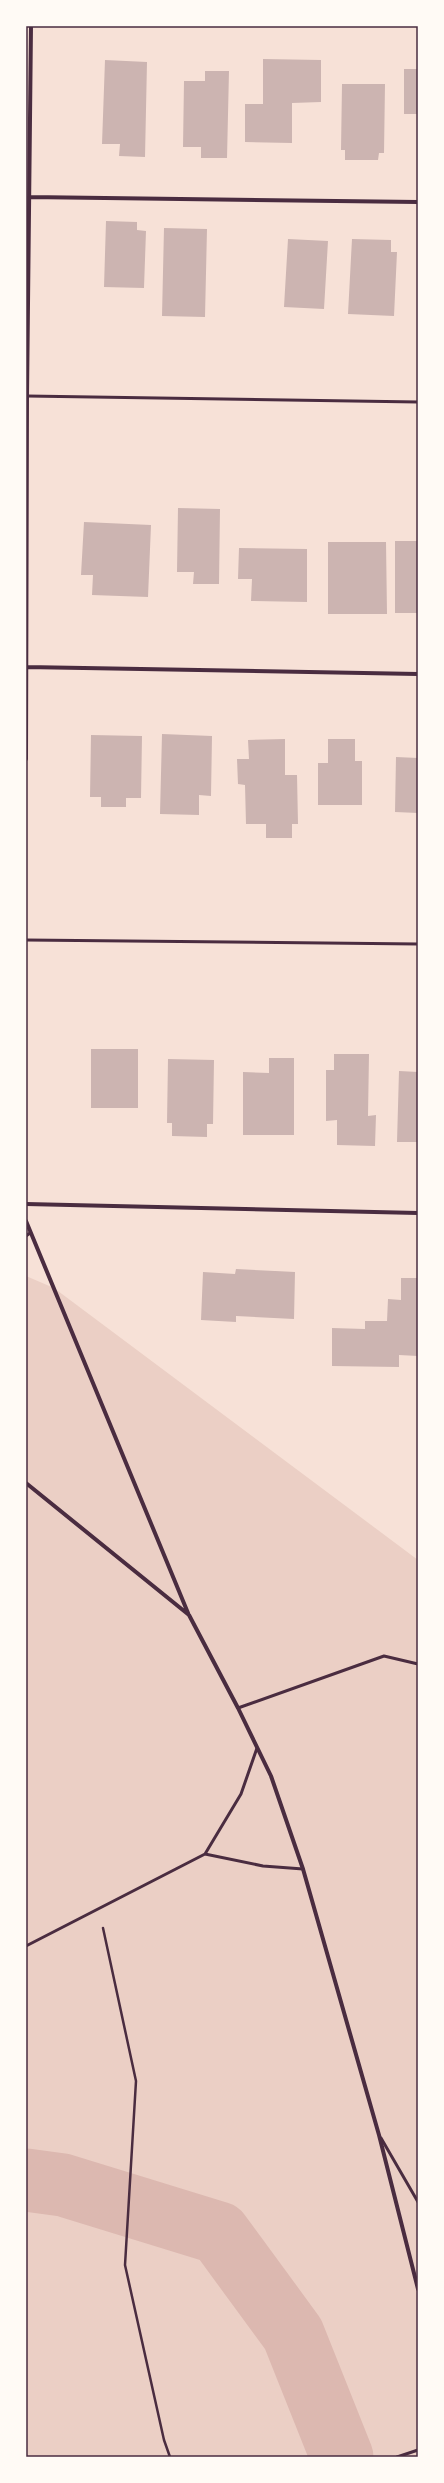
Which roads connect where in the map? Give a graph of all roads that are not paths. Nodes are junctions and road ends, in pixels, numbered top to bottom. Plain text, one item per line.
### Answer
1 (31, 26) edge
2 (29, 197) junction
3 (418, 202) edge
4 (27, 396) edge
5 (418, 402) edge
6 (27, 667) edge
7 (418, 674) edge
8 (26, 759) edge
9 (26, 940) edge
10 (418, 944) edge
11 (26, 1204) edge
12 (418, 1213) edge
13 (26, 1221) edge
14 (28, 1235) edge
15 (26, 1483) edge
16 (189, 1615) junction
17 (418, 1664) edge
18 (238, 1708) junction
19 (257, 1747) junction
20 (205, 1854) junction
21 (303, 1869) junction
22 (26, 1946) edge
23 (379, 2135) junction
24 (418, 2202) edge
25 (418, 2289) edge
26 (418, 2450) edge
27 (397, 2457) edge

1 - 2 street
2 - 3 street
2 - 4 street
4 - 5 lane
4 - 6 street
6 - 7 street
6 - 8 street
9 - 10 lane
11 - 12 street
13 - 14 street
14 - 16 street
15 - 16 street
16 - 18 street
17 - 18 lane
18 - 19 street
19 - 20 lane
19 - 21 street
20 - 21 lane
20 - 22 lane
21 - 23 street
23 - 24 lane
23 - 25 street
26 - 27 lane

